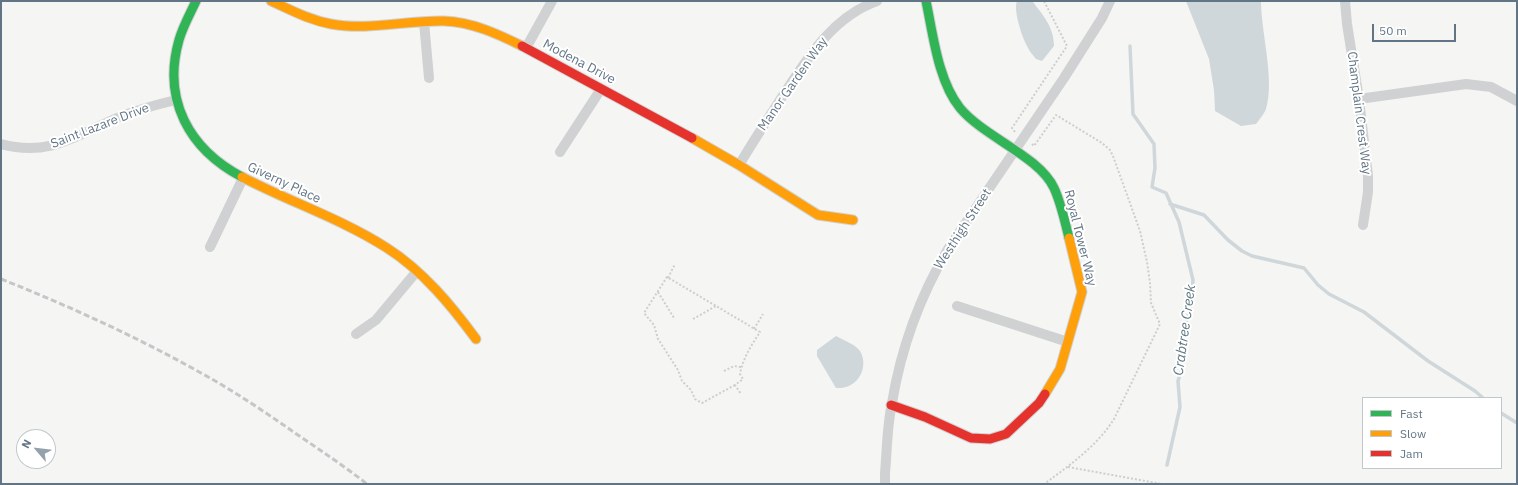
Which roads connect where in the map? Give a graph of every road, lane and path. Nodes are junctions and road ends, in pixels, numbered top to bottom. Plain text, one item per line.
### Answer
1 (196, 1) edge
2 (271, 1) edge
3 (552, 1) edge
4 (877, 1) edge
5 (926, 1) edge
6 (1044, 1) edge
7 (1110, 1) edge
8 (1345, 1) edge
9 (424, 22) junction
10 (526, 48) junction
11 (429, 78) dead end
12 (601, 89) junction
13 (1359, 99) junction
14 (176, 100) junction
15 (1517, 101) edge
16 (1015, 132) dead end
17 (1, 144) edge
18 (1034, 146) dead end
19 (560, 152) dead end
20 (1015, 152) junction
21 (739, 165) junction
22 (243, 178) junction
23 (854, 220) dead end
24 (1363, 225) dead end
25 (210, 247) dead end
26 (675, 264) dead end
27 (417, 271) junction
28 (668, 278) junction
29 (658, 292) junction
30 (716, 306) junction
31 (957, 306) dead end
32 (763, 314) dead end
33 (674, 318) dead end
34 (693, 319) dead end
35 (754, 329) junction
36 (356, 334) dead end
37 (476, 339) dead end
38 (1068, 342) junction
39 (742, 367) junction
40 (724, 371) dead end
41 (735, 385) junction
42 (741, 394) dead end
43 (891, 405) junction
44 (1068, 466) junction
45 (885, 484) edge
46 (1044, 484) edge
47 (1162, 484) edge

1 - 14 street, Giverny Place
2 - 9 street, Modena Drive
3 - 10 street
4 - 21 street, Manor Garden Way
5 - 20 street, Royal Tower Way
6 - 16 path
7 - 20 street, Westhigh Street
8 - 13 street, Champlain Crest Way
9 - 10 street, Modena Drive
9 - 11 street
10 - 12 street, Modena Drive
12 - 19 street
12 - 21 street, Modena Drive
13 - 15 street
13 - 24 street, Champlain Crest Way
14 - 17 street, Saint Lazare Drive
14 - 22 street, Giverny Place
18 - 44 path
20 - 38 street, Royal Tower Way
20 - 43 street, Westhigh Street
21 - 23 street, Modena Drive
22 - 25 street
22 - 27 street, Giverny Place
26 - 28 path
27 - 36 street
27 - 37 street, Giverny Place
28 - 29 path
28 - 30 path
29 - 33 path
29 - 41 path
30 - 34 path
30 - 35 path
31 - 38 street
32 - 35 path
35 - 39 path
38 - 43 street, Royal Tower Way
39 - 40 path
39 - 41 path
41 - 42 path
43 - 45 street, Westhigh Street
44 - 46 path
44 - 47 path

